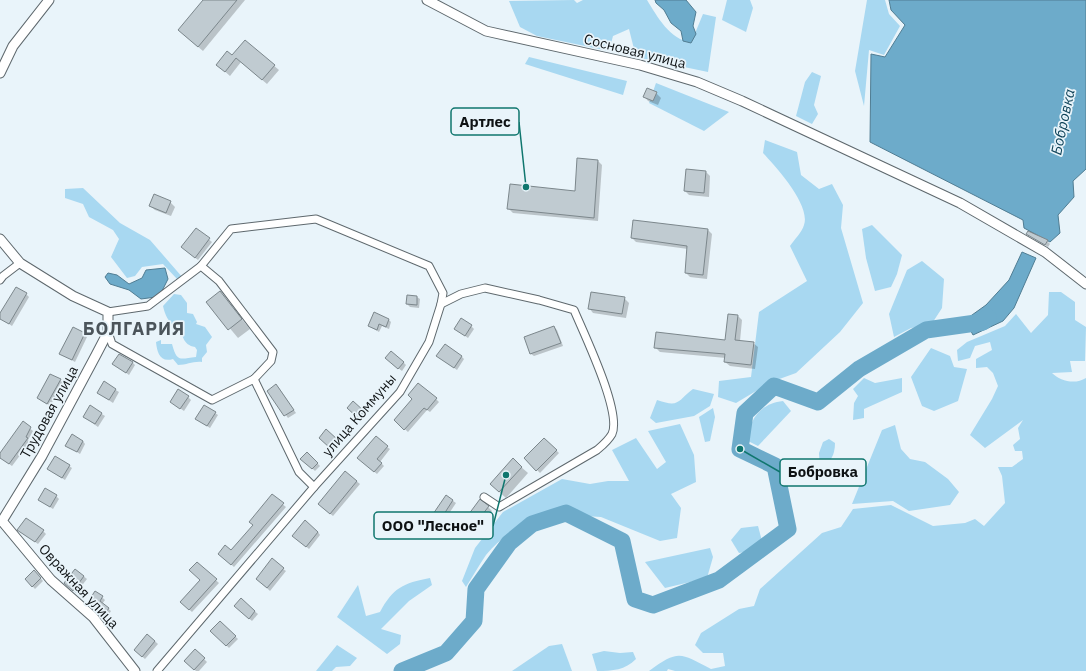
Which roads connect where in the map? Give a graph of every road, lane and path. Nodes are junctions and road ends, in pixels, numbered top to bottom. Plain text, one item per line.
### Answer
1 (49, 0) edge
2 (427, 0) edge
3 (0, 73) edge
4 (0, 239) edge
5 (20, 263) junction
6 (201, 266) junction
7 (0, 280) edge
8 (1086, 284) edge
9 (441, 304) junction
10 (108, 312) junction
11 (108, 332) junction
12 (254, 379) junction
13 (314, 487) junction
14 (484, 497) dead end
15 (2, 522) joint
16 (135, 671) edge
17 (157, 671) edge

1 - 3 street
2 - 8 street, Сосновая улица
4 - 5 street
5 - 7 street
5 - 10 street
6 - 9 street
6 - 10 street
6 - 12 street
9 - 13 street, улица Коммуны
9 - 14 street
10 - 11 street, Трудовая улица
11 - 12 street
11 - 15 street, Трудовая улица
12 - 13 street
13 - 17 street, улица Коммуны
15 - 16 street, Овражная улица

